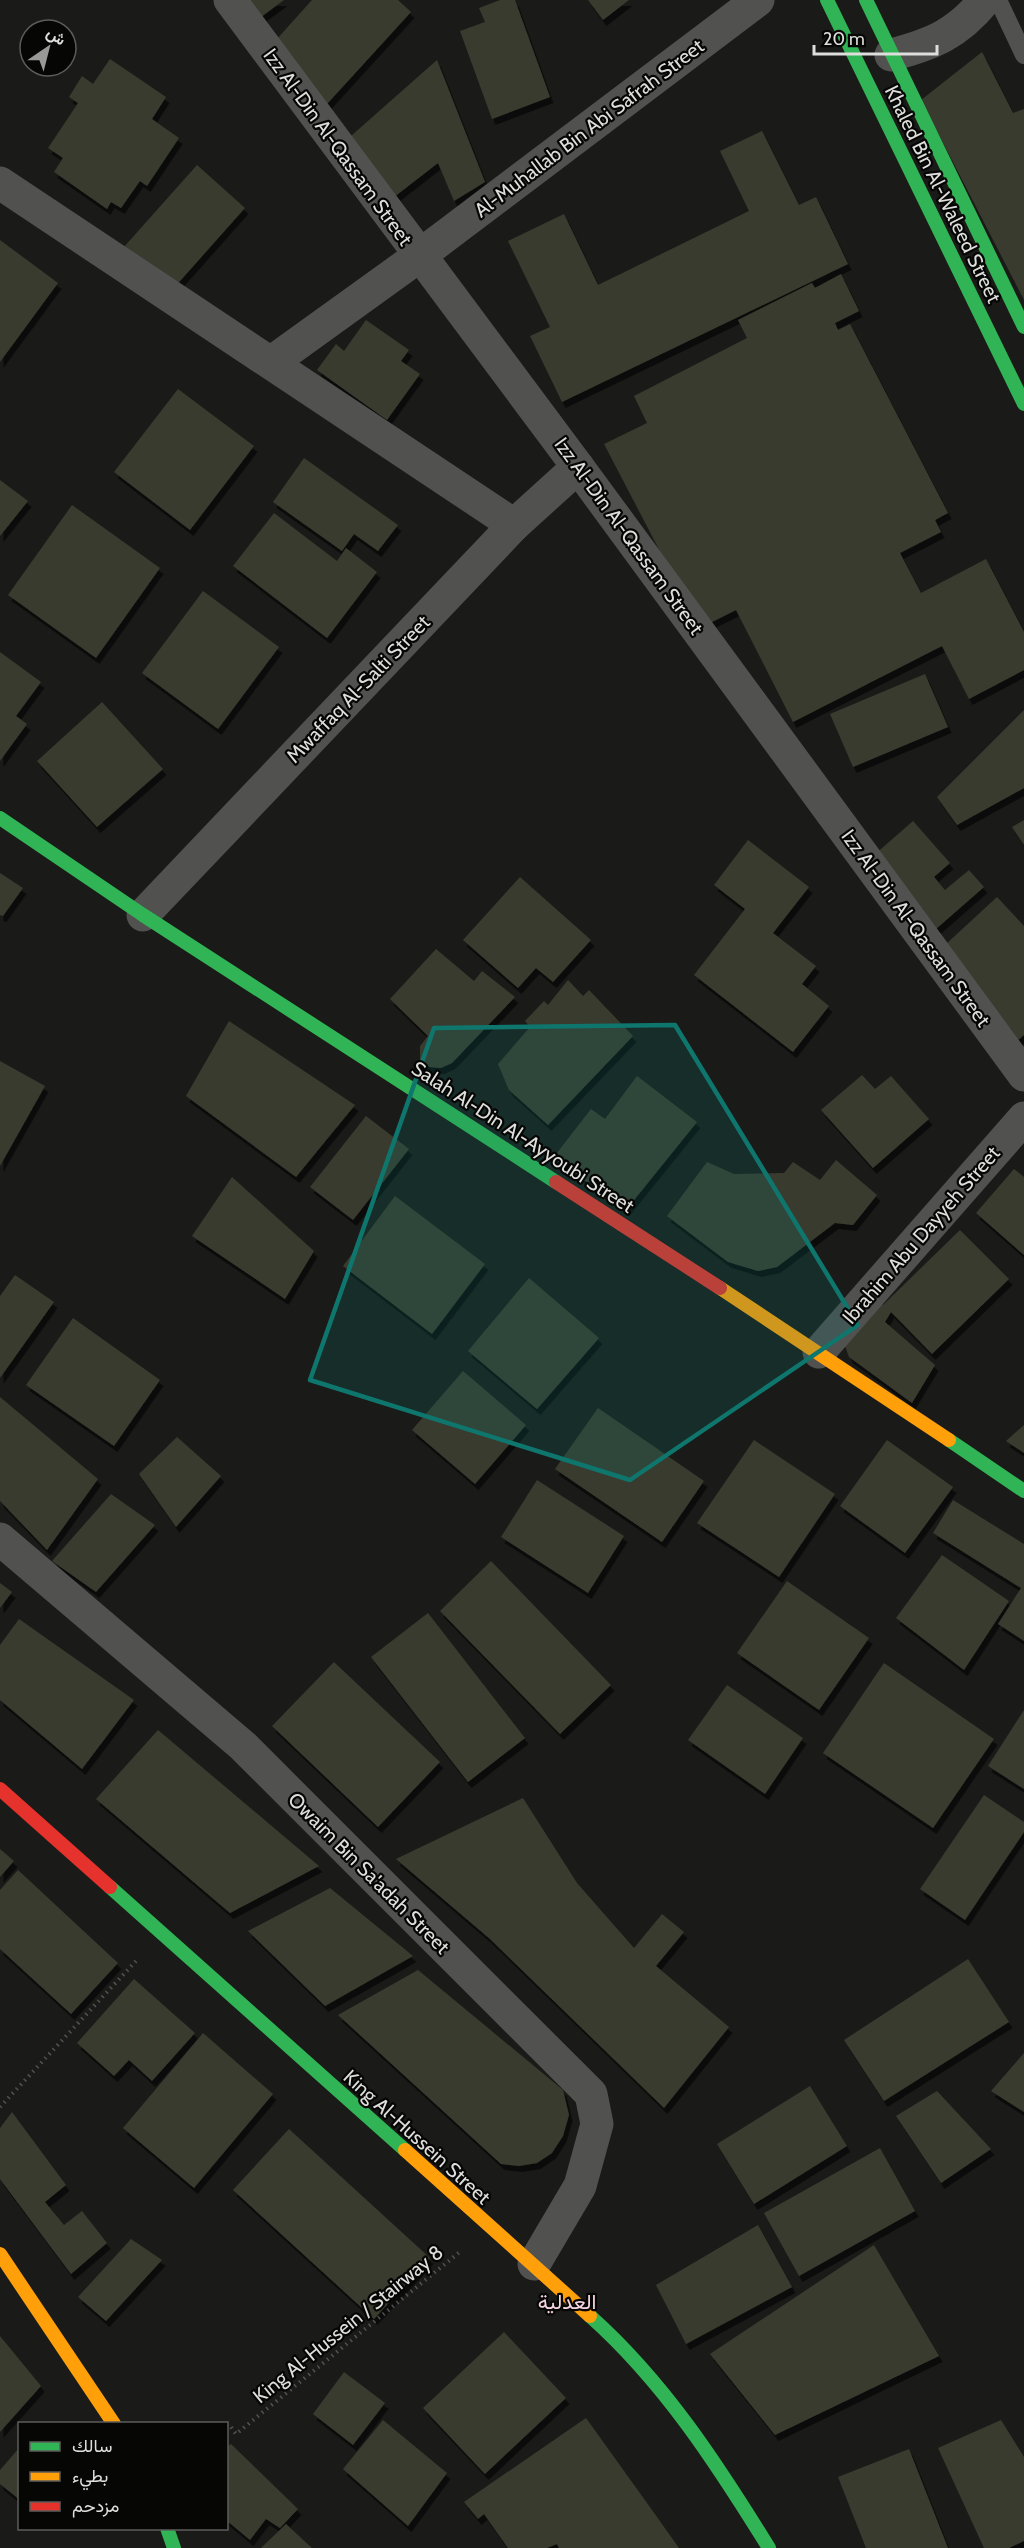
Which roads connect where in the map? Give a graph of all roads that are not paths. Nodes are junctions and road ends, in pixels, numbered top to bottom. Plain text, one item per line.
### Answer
1 (230, 0) edge
2 (759, 0) edge
3 (827, 0) edge
4 (866, 0) edge
5 (985, 0) edge
6 (998, 0) edge
7 (891, 55) junction
8 (1024, 55) edge
9 (0, 183) edge
10 (419, 256) junction
11 (1024, 327) edge
12 (272, 362) junction
13 (1024, 404) edge
14 (578, 467) junction
15 (514, 525) junction
16 (0, 818) edge
17 (143, 915) junction
18 (1024, 1075) edge
19 (1024, 1118) edge
20 (819, 1352) junction
21 (1024, 1491) edge
22 (0, 1539) edge
23 (0, 1790) edge
24 (0, 2254) edge
25 (534, 2264) junction
26 (113, 2422) edge
27 (167, 2530) edge
28 (174, 2548) edge
29 (769, 2548) edge

1 - 10 street, Izz Al-Din Al-Qassam Street
2 - 10 street, Al-Muhallab Bin Abi Safrah Street
3 - 13 main road, Khaled Bin Al-Waleed Street
4 - 7 main road, Khaled Bin Al-Waleed Street
5 - 7 street
6 - 8 lane
7 - 11 main road, Khaled Bin Al-Waleed Street
9 - 12 street
10 - 12 street, Al-Muhallab Bin Abi Safrah Street
10 - 14 street, Izz Al-Din Al-Qassam Street
12 - 15 street
14 - 15 street, Mwaffaq Al-Salti Street
14 - 18 street, Izz Al-Din Al-Qassam Street
15 - 17 street, Mwaffaq Al-Salti Street
16 - 17 main road, Salah Al-Din Al-Ayyoubi Street
17 - 20 main road, Salah Al-Din Al-Ayyoubi Street
19 - 20 street, Ibrahim Abu Dayyeh Street
20 - 21 main road, Salah Al-Din Al-Ayyoubi Street
22 - 25 street, Owaim Bin Sa'adah Street
23 - 25 main road, King Al-Hussein Street
24 - 26 main road
25 - 29 main road, King Al-Hussein Street
27 - 28 main road

